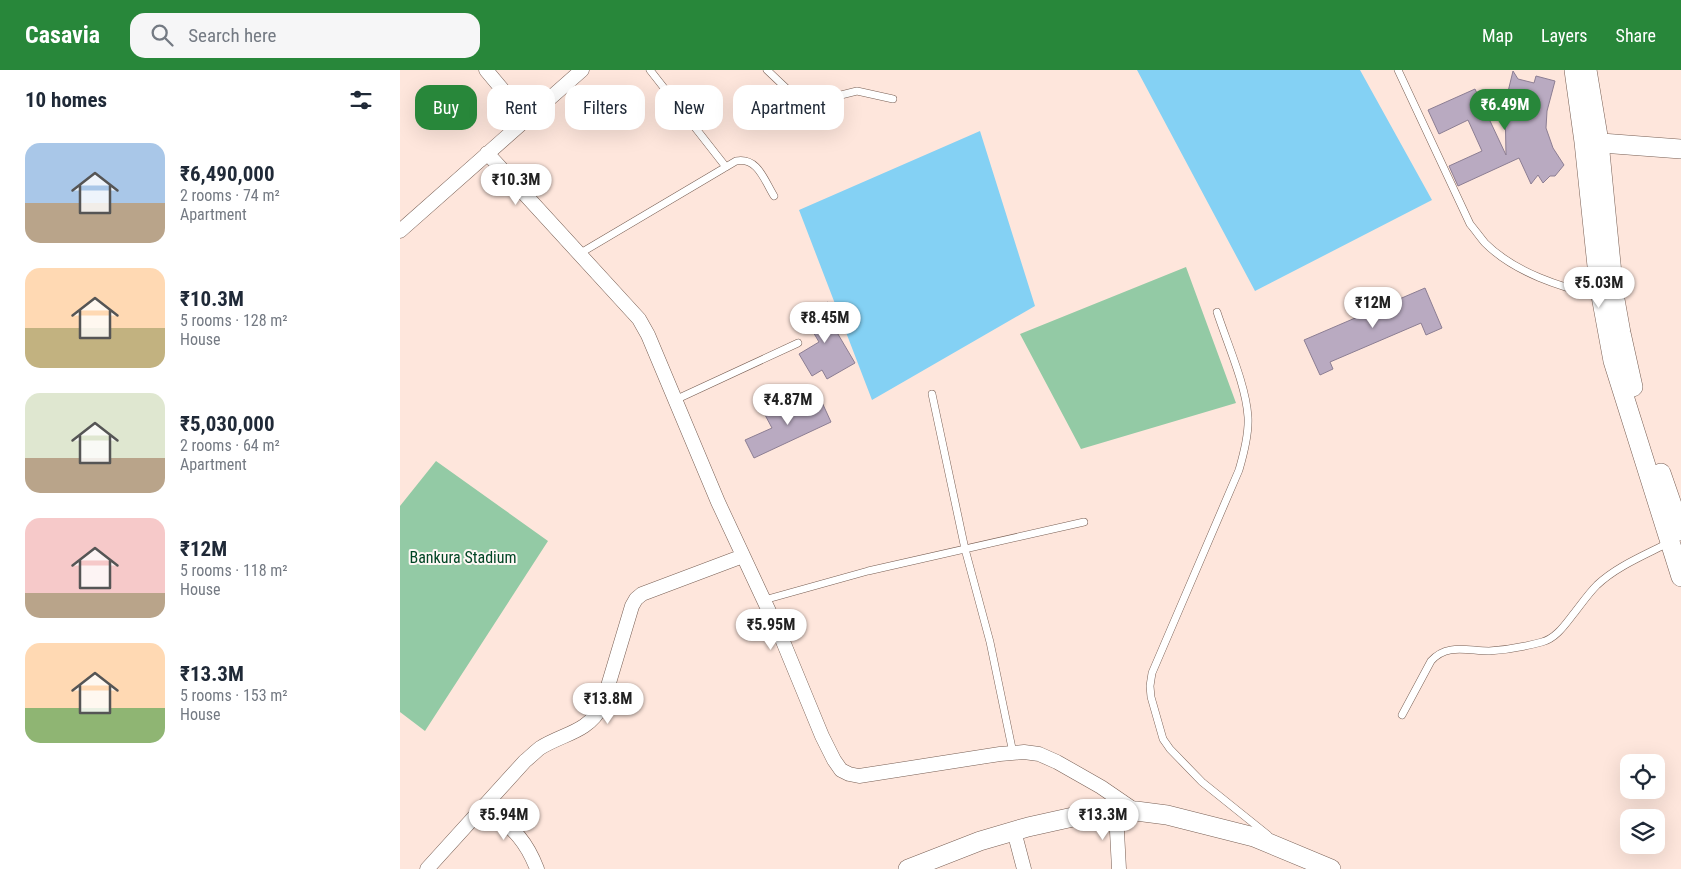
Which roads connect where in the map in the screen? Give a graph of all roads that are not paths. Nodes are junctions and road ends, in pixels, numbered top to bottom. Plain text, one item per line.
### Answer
1 (486, 70) edge
2 (582, 70) edge
3 (650, 70) edge
4 (767, 70) edge
5 (1398, 70) edge
6 (1574, 70) edge
7 (1587, 70) edge
8 (498, 85) edge
9 (555, 93) edge
10 (893, 99) dead end
11 (513, 130) edge
12 (1591, 142) junction
13 (1681, 149) edge
14 (487, 153) junction
15 (726, 167) junction
16 (774, 196) dead end
17 (400, 231) edge
18 (579, 254) junction
19 (1601, 298) junction
20 (1217, 312) dead end
21 (798, 343) dead end
22 (932, 394) dead end
23 (676, 400) junction
24 (1084, 522) dead end
25 (1675, 537) edge
26 (965, 549) junction
27 (743, 556) junction
28 (1681, 577) edge
29 (764, 600) junction
30 (1402, 715) dead end
31 (1013, 753) junction
32 (485, 805) junction
33 (1136, 811) junction
34 (1116, 812) junction
35 (1014, 831) junction
36 (1288, 851) junction
37 (428, 869) edge
38 (537, 869) edge
39 (908, 869) edge
40 (1024, 869) edge
41 (1119, 869) edge
42 (1331, 869) edge

1 - 8 street
2 - 9 street
3 - 15 lane
4 - 10 lane
5 - 19 lane
6 - 12 street
7 - 12 street
11 - 14 street
12 - 13 street
12 - 19 street
12 - 25 street
14 - 17 street
14 - 18 street
15 - 16 lane
15 - 18 lane
18 - 23 street
19 - 25 street
20 - 36 lane
21 - 23 lane
22 - 26 lane
23 - 27 street
24 - 26 lane
25 - 28 street
25 - 30 lane
26 - 29 lane
26 - 31 lane
27 - 29 street
27 - 32 street
29 - 31 street
31 - 33 street
32 - 37 street
32 - 38 street
33 - 34 street
33 - 36 street
34 - 35 street
34 - 41 street
35 - 39 street
35 - 40 street
36 - 42 street

